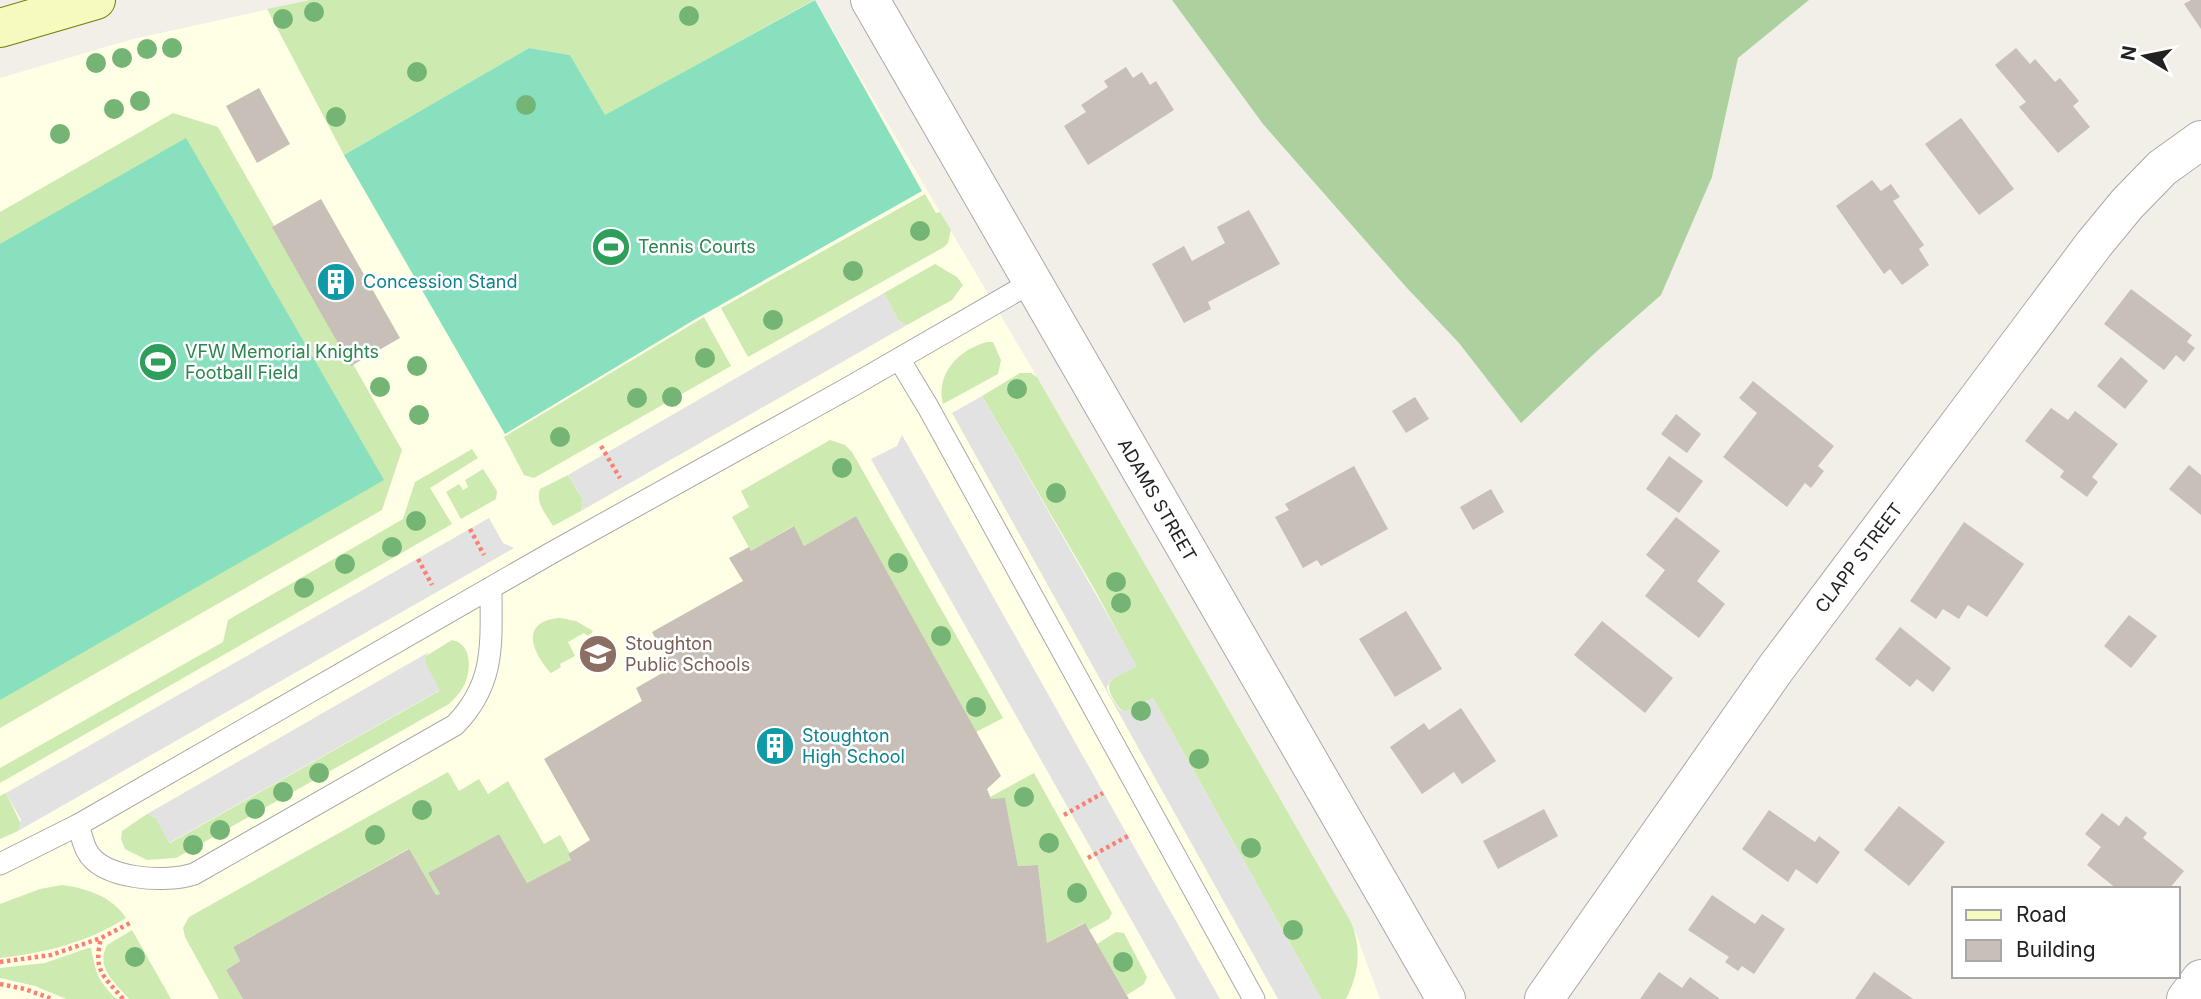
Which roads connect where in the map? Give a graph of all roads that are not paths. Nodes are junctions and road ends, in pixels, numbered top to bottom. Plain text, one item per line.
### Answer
1 (96, 0) edge
2 (870, 0) edge
3 (0, 28) edge
4 (2201, 140) edge
5 (1032, 282) junction
6 (899, 359) junction
7 (491, 588) junction
8 (78, 825) junction
9 (0, 864) edge
10 (2201, 979) edge
11 (1254, 999) edge
12 (1446, 999) edge
13 (1544, 999) edge
14 (2186, 999) edge

1 - 3 main road
2 - 5 street, ADAMS STREET
4 - 13 street, CLAPP STREET
5 - 6 lane
5 - 12 street, ADAMS STREET
6 - 7 lane
6 - 11 lane
7 - 8 lane
7 - 8 lane
8 - 9 lane
10 - 14 street

